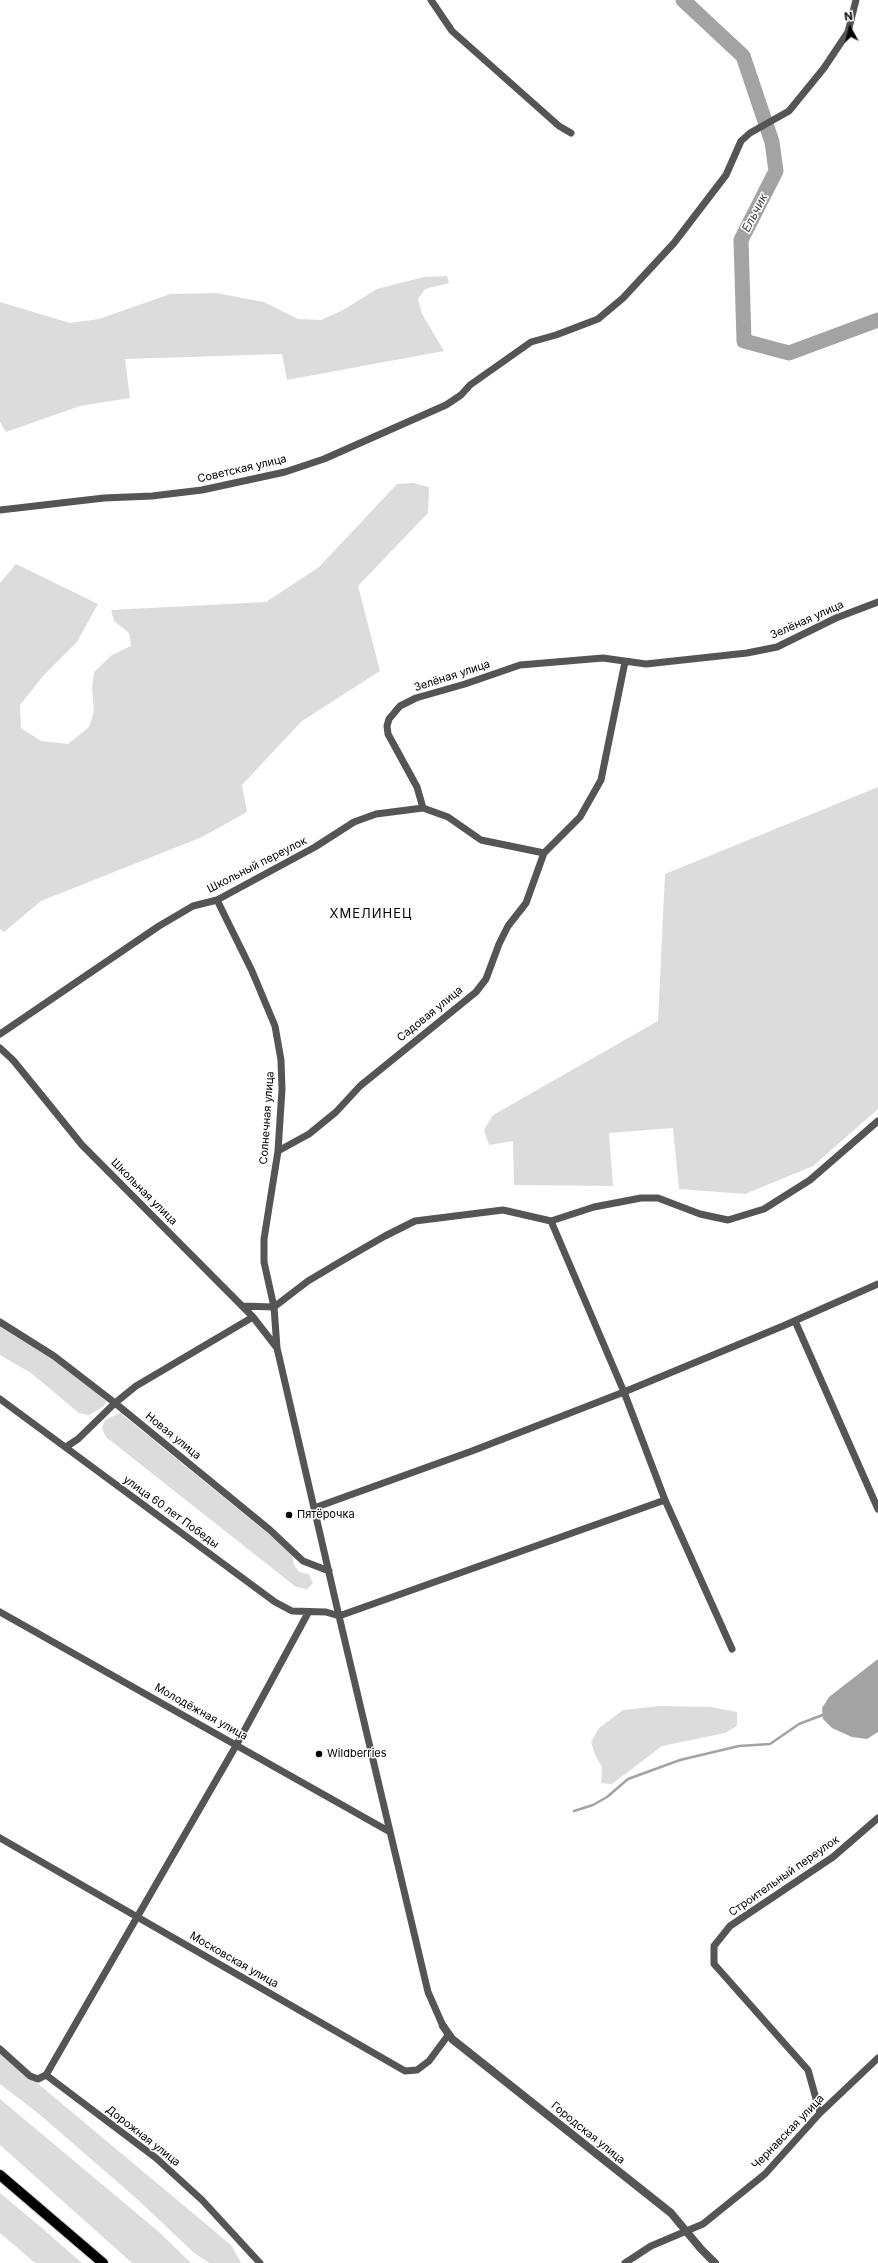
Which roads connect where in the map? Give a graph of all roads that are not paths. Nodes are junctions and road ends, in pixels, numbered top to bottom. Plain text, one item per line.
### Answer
1 (430, 0) edge
2 (856, 0) edge
3 (571, 133) dead end
4 (0, 510) edge
5 (878, 602) edge
6 (625, 662) junction
7 (423, 808) junction
8 (544, 853) junction
9 (217, 900) junction
10 (0, 1034) edge
11 (0, 1048) edge
12 (878, 1121) edge
13 (278, 1151) junction
14 (551, 1221) junction
15 (878, 1284) edge
16 (242, 1306) junction
17 (274, 1307) junction
18 (253, 1317) junction
19 (795, 1321) junction
20 (0, 1322) edge
21 (277, 1348) junction
22 (624, 1392) junction
23 (0, 1399) edge
24 (115, 1403) junction
25 (66, 1448) junction
26 (665, 1500) junction
27 (314, 1508) junction
28 (878, 1509) edge
29 (329, 1571) junction
30 (0, 1612) edge
31 (308, 1613) junction
32 (339, 1616) junction
33 (732, 1649) dead end
34 (236, 1744) junction
35 (878, 1818) edge
36 (390, 1832) junction
37 (0, 1838) edge
38 (137, 1916) junction
39 (443, 2026) joint
40 (449, 2034) junction
41 (0, 2050) edge
42 (878, 2058) edge
43 (46, 2075) junction
44 (820, 2113) junction
45 (0, 2175) edge
46 (685, 2232) junction
47 (103, 2263) edge
48 (260, 2263) edge
49 (626, 2263) edge
50 (715, 2263) edge

1 - 3 street
2 - 4 street, Советская улица
5 - 6 street, Зелёная улица
6 - 7 street, Зелёная улица
6 - 8 street
7 - 8 street, Школьный переулок
7 - 9 street, Школьный переулок
8 - 13 street, Садовая улица
9 - 10 street, Школьный переулок
9 - 13 street, Солнечная улица
11 - 16 street, Школьная улица
12 - 14 street
13 - 17 street, Солнечная улица
14 - 17 street
14 - 22 street
15 - 19 street
16 - 17 street
16 - 18 street, Школьная улица
17 - 21 street, Солнечная улица
18 - 21 street, Школьная улица
18 - 24 street
19 - 22 street
19 - 28 street
20 - 24 street, Новая улица
21 - 27 street, Солнечная улица
22 - 26 street
22 - 27 street
23 - 25 street, улица 60 лет Победы
24 - 25 street
24 - 29 street, Новая улица
25 - 31 street, улица 60 лет Победы
26 - 32 street
26 - 33 street
27 - 29 street, Солнечная улица
29 - 32 street, Солнечная улица
30 - 34 street, Молодёжная улица
31 - 32 street, улица 60 лет Победы
31 - 34 street
32 - 36 street, Солнечная улица
34 - 36 street, Молодёжная улица
34 - 38 street
35 - 44 street, Строительный переулок
36 - 39 street, Солнечная улица
37 - 38 street, Московская улица
38 - 40 street, Московская улица
38 - 43 street
39 - 40 street, Городская улица
40 - 46 street, Городская улица
41 - 43 street
42 - 44 street, Чернавская улица
43 - 48 street, Дорожная улица
44 - 46 street, Чернавская улица
45 - 47 main road
46 - 49 street, Чернавская улица
46 - 50 street, Городская улица

